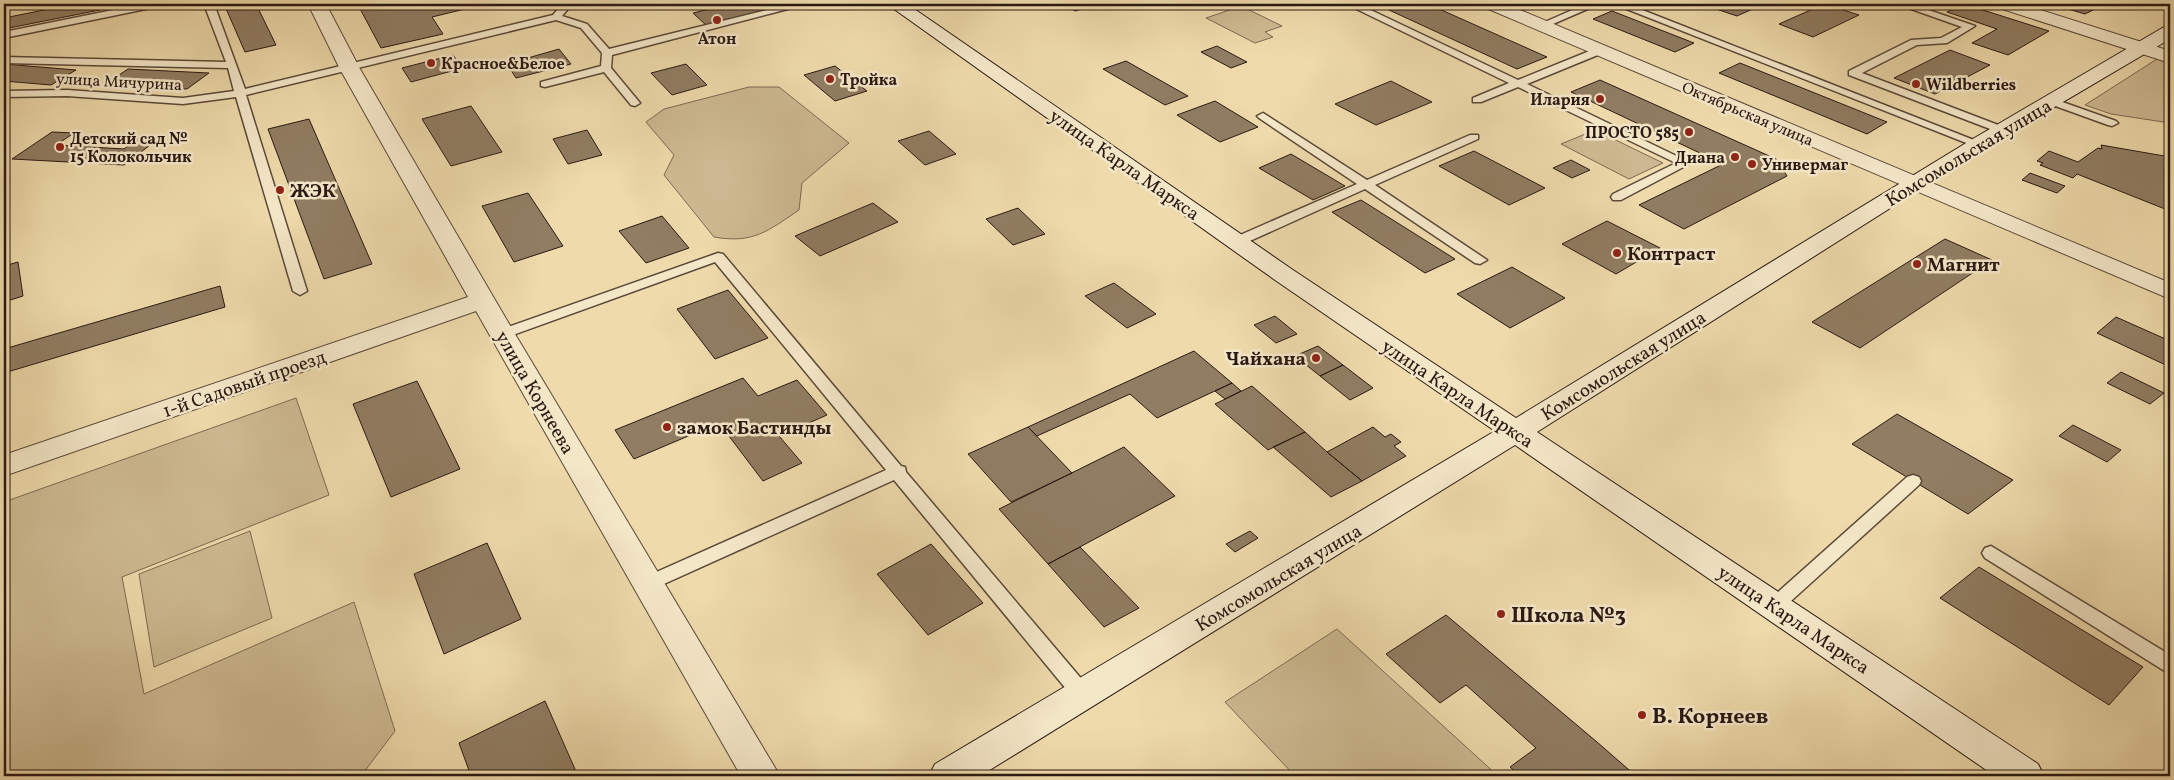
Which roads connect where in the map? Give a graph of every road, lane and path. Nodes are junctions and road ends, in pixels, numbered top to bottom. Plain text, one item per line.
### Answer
1 (156, 4) edge
2 (209, 4) edge
3 (317, 4) edge
4 (567, 4) edge
5 (896, 4) edge
6 (1351, 4) edge
7 (1492, 4) edge
8 (1594, 4) edge
9 (1619, 4) edge
10 (1902, 4) edge
11 (2004, 4) edge
12 (783, 9) dead end
13 (556, 17) junction
14 (1543, 25) junction
15 (2170, 31) edge
16 (4, 35) edge
17 (2140, 48) junction
18 (1601, 50) junction
19 (607, 53) junction
20 (2170, 57) edge
21 (4, 60) edge
22 (232, 65) junction
23 (350, 68) junction
24 (606, 68) junction
25 (1519, 83) junction
26 (545, 84) dead end
27 (240, 93) junction
28 (4, 94) edge
29 (1476, 100) dead end
30 (2051, 101) junction
31 (636, 103) dead end
32 (1263, 116) dead end
33 (2112, 123) dead end
34 (2002, 130) junction
35 (1474, 137) dead end
36 (1978, 144) junction
37 (1365, 184) junction
38 (1914, 184) junction
39 (1617, 196) dead end
40 (1236, 242) junction
41 (1480, 260) dead end
42 (300, 291) dead end
43 (2170, 292) edge
44 (484, 300) junction
45 (502, 334) junction
46 (1515, 432) junction
47 (4, 466) edge
48 (899, 471) junction
49 (1913, 481) dead end
50 (1991, 552) dead end
51 (649, 583) junction
52 (1774, 606) junction
53 (2170, 664) edge
54 (1083, 695) junction
55 (2016, 774) edge
56 (761, 776) edge
57 (948, 776) edge

1 - 16 lane
2 - 22 lane
3 - 23 street, улица Корнеева
4 - 13 lane
5 - 40 street, улица Карла Маркса
6 - 25 lane
7 - 14 street, Октябрьская улица
8 - 14 lane
9 - 36 lane
10 - 34 lane
11 - 17 street
12 - 19 lane
13 - 19 lane
13 - 23 lane, улица Мичурина
14 - 18 street, Октябрьская улица
15 - 17 street, Комсомольская улица
17 - 20 street
17 - 30 street, Комсомольская улица
18 - 25 lane
18 - 38 street, Октябрьская улица
19 - 24 lane
21 - 22 lane
22 - 27 lane
23 - 27 lane, улица Мичурина
23 - 44 street, улица Корнеева
24 - 26 lane
24 - 31 lane
25 - 29 lane
25 - 39 lane
27 - 28 lane, улица Мичурина
27 - 42 lane
30 - 33 lane
30 - 34 street, Комсомольская улица
32 - 37 lane
34 - 36 street, Комсомольская улица
35 - 37 lane
36 - 38 street, Комсомольская улица
37 - 40 lane
37 - 41 lane
38 - 43 street, Октябрьская улица
38 - 46 street, Комсомольская улица
40 - 46 street, улица Карла Маркса
44 - 45 street, улица Корнеева
44 - 47 street, 1-й Садовый проезд
45 - 48 lane
45 - 51 street, улица Корнеева
46 - 52 street, улица Карла Маркса
46 - 54 street, Комсомольская улица
48 - 51 lane
48 - 54 lane
49 - 52 lane
50 - 53 lane
51 - 56 street, улица Корнеева
52 - 55 street, улица Карла Маркса
54 - 57 street, Комсомольская улица

